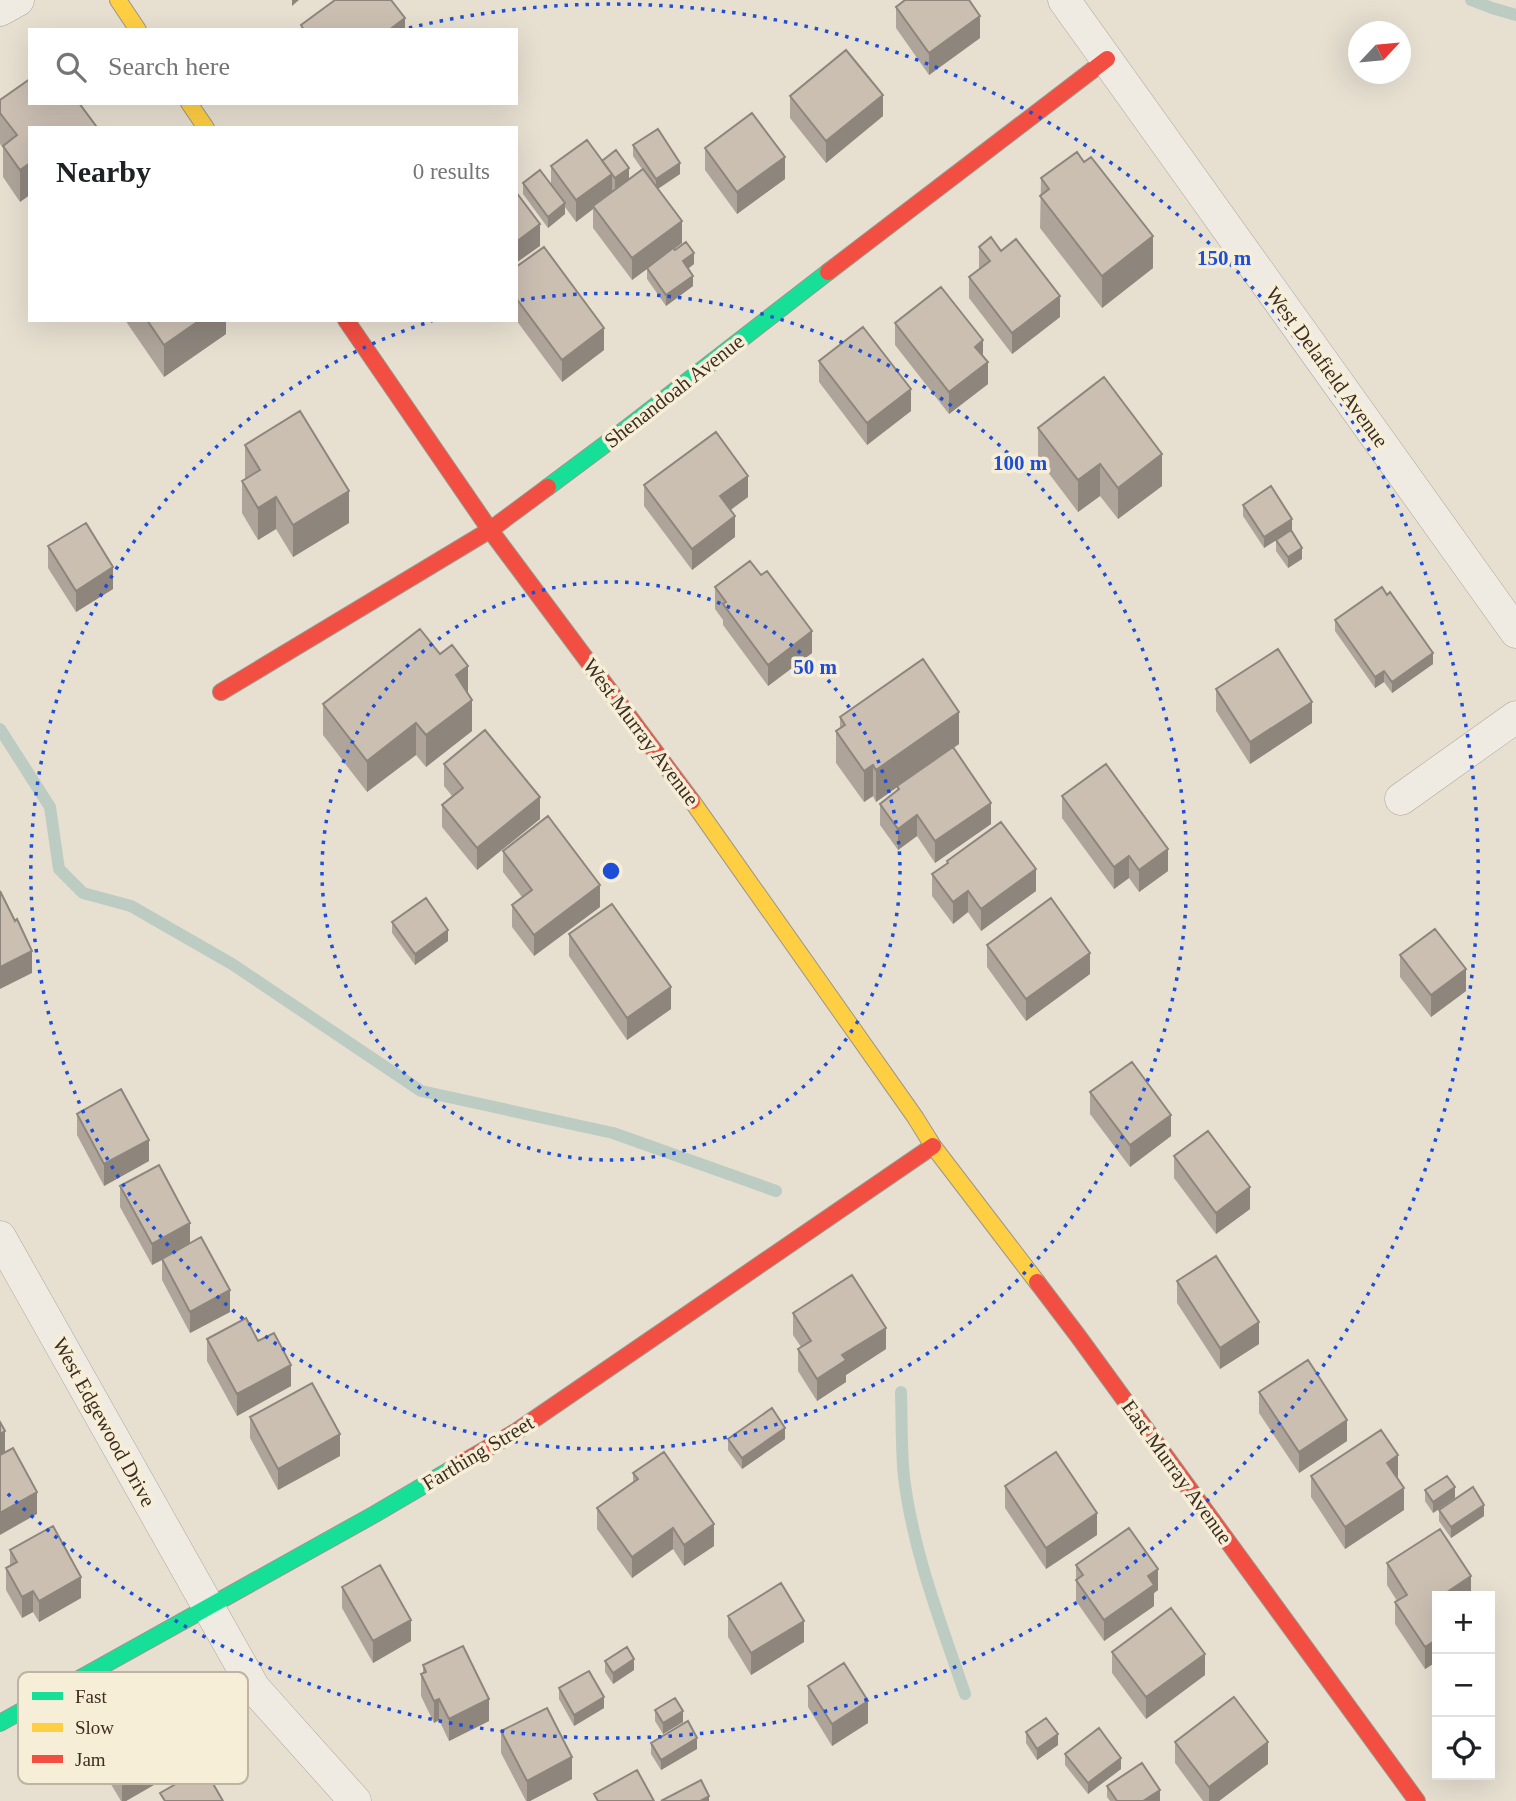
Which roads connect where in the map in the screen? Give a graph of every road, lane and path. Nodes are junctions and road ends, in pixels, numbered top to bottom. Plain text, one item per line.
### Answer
1 (18, 0) edge
2 (118, 0) edge
3 (1063, 0) edge
4 (0, 10) edge
5 (137, 28) edge
6 (1107, 60) junction
7 (190, 105) edge
8 (205, 126) edge
9 (347, 322) edge
10 (490, 530) junction
11 (1516, 632) edge
12 (221, 692) dead end
13 (1516, 717) edge
14 (1401, 799) dead end
15 (933, 1146) junction
16 (0, 1237) edge
17 (208, 1607) junction
18 (91, 1672) edge
19 (245, 1672) edge
20 (248, 1677) edge
21 (18, 1713) edge
22 (0, 1723) edge
23 (355, 1801) edge
24 (1417, 1801) edge

1 - 4 street
2 - 5 street
3 - 6 street, West Delafield Avenue
6 - 10 street, Shenandoah Avenue
6 - 11 street, West Delafield Avenue
7 - 8 street
9 - 10 street, West Murray Avenue
10 - 12 street, Shenandoah Avenue
10 - 15 street, West Murray Avenue
13 - 14 street
15 - 17 street, Farthing Street
15 - 24 street, East Murray Avenue
16 - 17 street, West Edgewood Drive
17 - 18 street, Farthing Street
17 - 19 street, West Edgewood Drive
20 - 23 street, West Edgewood Drive
21 - 22 street, Farthing Street

